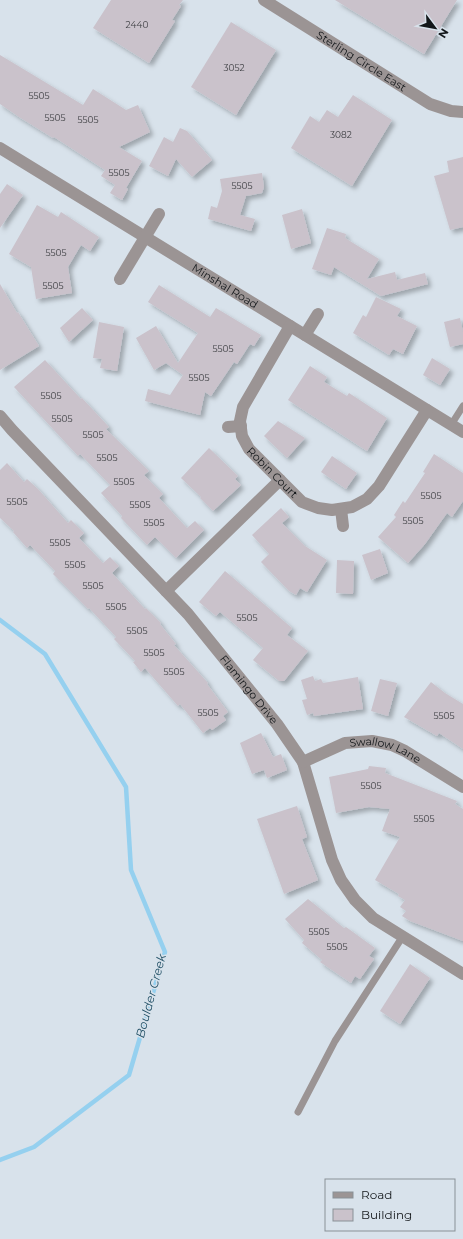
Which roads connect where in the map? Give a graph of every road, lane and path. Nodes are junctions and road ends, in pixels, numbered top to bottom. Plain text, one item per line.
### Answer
1 (264, 0) edge
2 (463, 112) edge
3 (0, 148) edge
4 (159, 214) dead end
5 (145, 237) junction
6 (120, 279) dead end
7 (318, 314) dead end
8 (290, 326) junction
9 (305, 335) junction
10 (463, 406) edge
11 (427, 410) junction
12 (0, 416) edge
13 (451, 425) junction
14 (241, 426) junction
15 (228, 427) dead end
16 (463, 432) edge
17 (280, 480) junction
18 (341, 509) junction
19 (343, 526) dead end
20 (166, 591) junction
21 (303, 762) junction
22 (463, 788) edge
23 (403, 936) junction
24 (463, 974) edge
25 (298, 1112) dead end

1 - 2 street, Sterling Circle East
3 - 5 street, Minshal Road
4 - 5 street
5 - 6 street
5 - 8 street, Minshal Road
7 - 9 street
8 - 9 street, Minshal Road
8 - 14 street, Robin Court
9 - 11 street, Minshal Road
10 - 13 lane
11 - 13 street, Minshal Road
11 - 18 street, Robin Court
12 - 20 street, Flamingo Drive
13 - 16 street, Minshal Road
14 - 15 street
14 - 17 street, Robin Court
17 - 18 street, Robin Court
17 - 20 street
18 - 19 street
20 - 21 street, Flamingo Drive
21 - 22 street, Swallow Lane
21 - 23 street, Flamingo Drive
23 - 24 street, Flamingo Drive
23 - 25 lane

